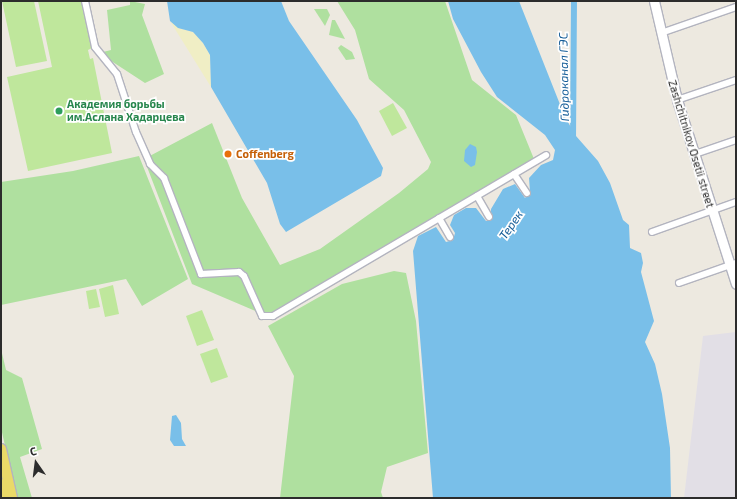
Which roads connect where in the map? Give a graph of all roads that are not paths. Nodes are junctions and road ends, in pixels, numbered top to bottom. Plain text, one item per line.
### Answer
1 (85, 1) edge
2 (654, 1) edge
3 (736, 7) edge
4 (661, 33) junction
5 (736, 80) edge
6 (677, 100) junction
7 (736, 140) edge
8 (694, 154) junction
9 (546, 155) dead end
10 (514, 174) junction
11 (526, 193) dead end
12 (477, 196) junction
13 (736, 202) edge
14 (711, 210) junction
15 (489, 216) dead end
16 (439, 218) junction
17 (652, 232) dead end
18 (450, 237) dead end
19 (733, 264) edge
20 (679, 283) dead end
21 (736, 284) edge
22 (1, 449) edge
23 (1, 484) edge
24 (4, 498) edge
25 (12, 498) edge

1 - 16 street
2 - 4 street, Zashchitnikov Osetii street
3 - 4 street
4 - 6 street, Zashchitnikov Osetii street
5 - 6 street
6 - 8 street, Zashchitnikov Osetii street
7 - 8 street
8 - 14 street, Zashchitnikov Osetii street
9 - 10 street
10 - 11 street
10 - 12 street
12 - 15 street
12 - 16 street
13 - 14 street
14 - 17 street
14 - 19 street, Zashchitnikov Osetii street
16 - 18 street
19 - 20 street
19 - 21 street, Zashchitnikov Osetii street
22 - 25 main road
23 - 24 main road

